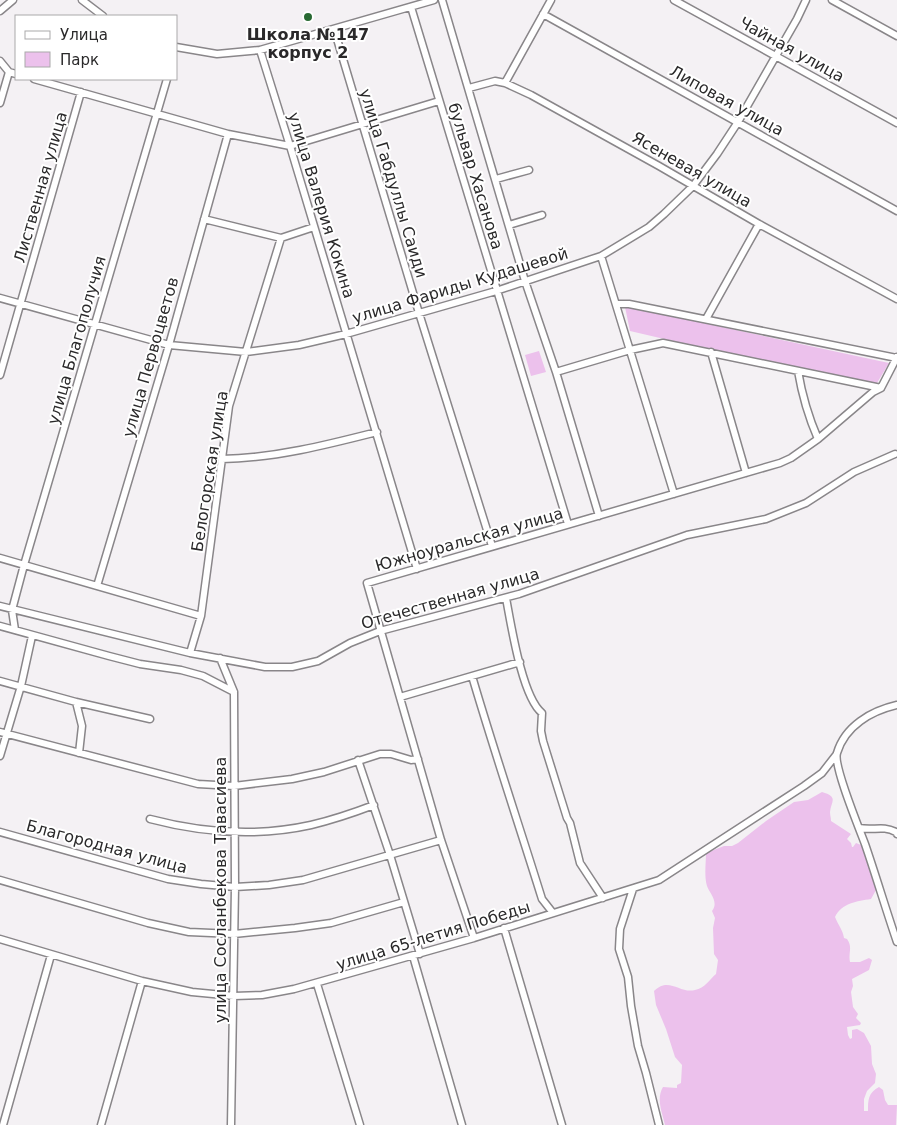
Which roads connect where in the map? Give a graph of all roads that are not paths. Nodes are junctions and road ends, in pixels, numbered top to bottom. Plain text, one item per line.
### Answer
1 (13, 0) edge
2 (82, 0) edge
3 (434, 0) edge
4 (442, 0) edge
5 (551, 0) edge
6 (674, 0) edge
7 (806, 0) edge
8 (832, 0) edge
9 (411, 7) junction
10 (0, 12) edge
11 (543, 14) junction
12 (102, 15) edge
13 (334, 29) junction
14 (897, 36) edge
15 (178, 48) edge
16 (260, 50) junction
17 (777, 55) junction
18 (0, 60) edge
19 (13, 73) edge
20 (38, 80) edge
21 (167, 80) edge
22 (505, 83) junction
23 (469, 88) junction
24 (81, 92) junction
25 (439, 101) junction
26 (0, 103) edge
27 (157, 114) junction
28 (738, 122) junction
29 (897, 123) edge
30 (362, 124) junction
31 (228, 134) junction
32 (290, 146) junction
33 (529, 170) dead end
34 (496, 179) junction
35 (693, 186) junction
36 (897, 211) edge
37 (542, 215) dead end
38 (204, 219) junction
39 (509, 224) junction
40 (759, 224) junction
41 (314, 227) junction
42 (280, 238) junction
43 (601, 256) junction
44 (524, 281) junction
45 (496, 290) junction
46 (0, 298) edge
47 (897, 299) edge
48 (21, 304) junction
49 (616, 304) junction
50 (419, 313) junction
51 (706, 319) junction
52 (95, 324) junction
53 (346, 334) junction
54 (169, 345) junction
55 (630, 350) junction
56 (246, 352) junction
57 (712, 352) junction
58 (897, 357) edge
59 (798, 371) junction
60 (556, 372) junction
61 (0, 375) edge
62 (881, 388) junction
63 (377, 432) junction
64 (818, 439) junction
65 (895, 454) dead end
66 (222, 459) junction
67 (746, 473) junction
68 (674, 494) junction
69 (598, 516) junction
70 (568, 524) junction
71 (492, 546) junction
72 (0, 558) edge
73 (24, 565) junction
74 (418, 569) junction
75 (98, 586) junction
76 (506, 598) junction
77 (0, 606) edge
78 (12, 610) junction
79 (201, 616) junction
80 (0, 626) edge
81 (15, 630) junction
82 (380, 631) junction
83 (32, 636) junction
84 (190, 653) junction
85 (220, 658) junction
86 (520, 662) junction
87 (472, 676) junction
88 (0, 681) edge
89 (21, 686) junction
90 (234, 692) junction
91 (400, 697) junction
92 (76, 702) junction
93 (897, 706) edge
94 (150, 719) dead end
95 (3, 733) edge
96 (79, 753) junction
97 (836, 755) junction
98 (0, 756) edge
99 (418, 758) junction
100 (358, 760) junction
101 (234, 786) junction
102 (374, 805) junction
103 (150, 819) dead end
104 (859, 828) junction
105 (0, 832) edge
106 (234, 832) junction
107 (897, 834) edge
108 (441, 840) junction
109 (390, 855) junction
110 (0, 880) edge
111 (235, 887) junction
112 (633, 889) junction
113 (603, 898) junction
114 (404, 902) junction
115 (553, 913) junction
116 (504, 928) junction
117 (234, 934) junction
118 (474, 938) junction
119 (0, 939) edge
120 (897, 942) edge
121 (420, 954) junction
122 (51, 955) junction
123 (412, 956) junction
124 (142, 981) junction
125 (317, 984) junction
126 (234, 996) junction
127 (3, 1125) edge
128 (101, 1125) edge
129 (232, 1125) edge
130 (360, 1125) edge
131 (462, 1125) edge
132 (562, 1125) edge
133 (659, 1125) edge

1 - 10 street
2 - 12 street
3 - 9 street
4 - 23 street, бульвар Хасанова
5 - 11 street
6 - 17 street, Чайная улица
7 - 17 street, улица Фариды Кудашевой
8 - 14 street
9 - 13 street
9 - 25 street, бульвар Хасанова
11 - 22 street
11 - 28 street, Липовая улица
13 - 16 street
13 - 30 street, улица Габдуллы Саиди
15 - 16 street
16 - 32 street, улица Валерия Кокина
17 - 28 street, улица Фариды Кудашевой
17 - 29 street, Чайная улица
18 - 19 street
19 - 26 street
20 - 24 street
21 - 27 street, улица Благополучия
22 - 23 street, Ясеневая улица
22 - 35 street, Ясеневая улица
23 - 34 street, бульвар Хасанова
24 - 27 street
24 - 48 street, Лиственная улица
25 - 30 street
25 - 45 street, бульвар Хасанова
27 - 31 street
27 - 52 street, улица Благополучия
28 - 35 street, улица Фариды Кудашевой
28 - 36 street, Липовая улица
30 - 32 street
30 - 50 street, улица Габдуллы Саиди
31 - 32 street
31 - 38 street, улица Первоцветов
32 - 41 street, улица Валерия Кокина
33 - 34 street
34 - 39 street, бульвар Хасанова
35 - 40 street, Ясеневая улица
35 - 43 street, улица Фариды Кудашевой
37 - 39 street
38 - 42 street
38 - 54 street, улица Первоцветов
39 - 44 street, бульвар Хасанова
40 - 47 street, Ясеневая улица
40 - 51 street
41 - 42 street
41 - 53 street, улица Валерия Кокина
42 - 56 street, Белогорская улица
43 - 44 street, улица Фариды Кудашевой
43 - 49 street
44 - 45 street, улица Фариды Кудашевой
44 - 60 street, бульвар Хасанова
45 - 50 street, улица Фариды Кудашевой
45 - 70 street, бульвар Хасанова
46 - 48 street, улица Фариды Кудашевой
48 - 52 street, улица Фариды Кудашевой
48 - 61 street, Лиственная улица
49 - 51 street
49 - 55 street
50 - 53 street, улица Фариды Кудашевой
50 - 71 street, улица Габдуллы Саиди
51 - 58 street
52 - 54 street, улица Фариды Кудашевой
52 - 73 street, улица Благополучия
53 - 56 street, улица Фариды Кудашевой
53 - 63 street, улица Валерия Кокина
54 - 56 street, улица Фариды Кудашевой
54 - 75 street, улица Первоцветов
55 - 57 street
55 - 60 street
55 - 68 street
56 - 66 street, Белогорская улица
57 - 59 street
57 - 67 street
58 - 62 street, Южноуральская улица
59 - 62 street
59 - 64 street
60 - 69 street, бульвар Хасанова
62 - 64 street, Южноуральская улица
63 - 66 street
63 - 74 street, улица Валерия Кокина
64 - 67 street, Южноуральская улица
65 - 76 street, Отечественная улица
66 - 79 street, Белогорская улица
67 - 68 street, Южноуральская улица
68 - 69 street, Южноуральская улица
69 - 70 street, Южноуральская улица
70 - 71 street, Южноуральская улица
71 - 74 street, Южноуральская улица
72 - 73 street
73 - 75 street
73 - 78 street, улица Благополучия
74 - 82 street, Южноуральская улица
75 - 79 street
76 - 82 street, Отечественная улица
76 - 86 street
77 - 78 street, Отечественная улица
78 - 81 street
78 - 84 street, Отечественная улица
79 - 84 street, Белогорская улица
80 - 81 street
81 - 83 street
82 - 85 street, Отечественная улица
82 - 91 street, Южноуральская улица
83 - 89 street
83 - 90 street
84 - 85 street, Отечественная улица
85 - 90 street, улица Сосланбекова Тавасиева
86 - 87 street
86 - 113 street
87 - 91 street
87 - 115 street
88 - 89 street
89 - 92 street
89 - 95 street
90 - 101 street, улица Сосланбекова Тавасиева
91 - 99 street, Южноуральская улица
92 - 94 street
92 - 96 street
93 - 97 street, улица 65-летия Победы
95 - 96 street
95 - 98 street
96 - 101 street
97 - 104 street
97 - 112 street, улица 65-летия Победы
99 - 100 street
99 - 108 street, Южноуральская улица
100 - 101 street
100 - 102 street
101 - 106 street, улица Сосланбекова Тавасиева
102 - 106 street
102 - 109 street
103 - 106 street
104 - 107 street
104 - 120 street
105 - 111 street, Благородная улица
106 - 111 street, улица Сосланбекова Тавасиева
108 - 109 street, Благородная улица
108 - 118 street, Южноуральская улица
109 - 111 street, Благородная улица
109 - 114 street
110 - 117 street
111 - 117 street, улица Сосланбекова Тавасиева
112 - 113 street, улица 65-летия Победы
112 - 133 street
113 - 115 street, улица 65-летия Победы
114 - 117 street
114 - 121 street
115 - 116 street, улица 65-летия Победы
116 - 118 street, улица 65-летия Победы
116 - 132 street
117 - 126 street, улица Сосланбекова Тавасиева
118 - 121 street, улица 65-летия Победы
119 - 122 street, улица 65-летия Победы
121 - 123 street, улица 65-летия Победы
122 - 124 street, улица 65-летия Победы
122 - 127 street
123 - 125 street, улица 65-летия Победы
123 - 131 street
124 - 126 street, улица 65-летия Победы
124 - 128 street
125 - 126 street, улица 65-летия Победы
125 - 130 street
126 - 129 street, улица Сосланбекова Тавасиева

